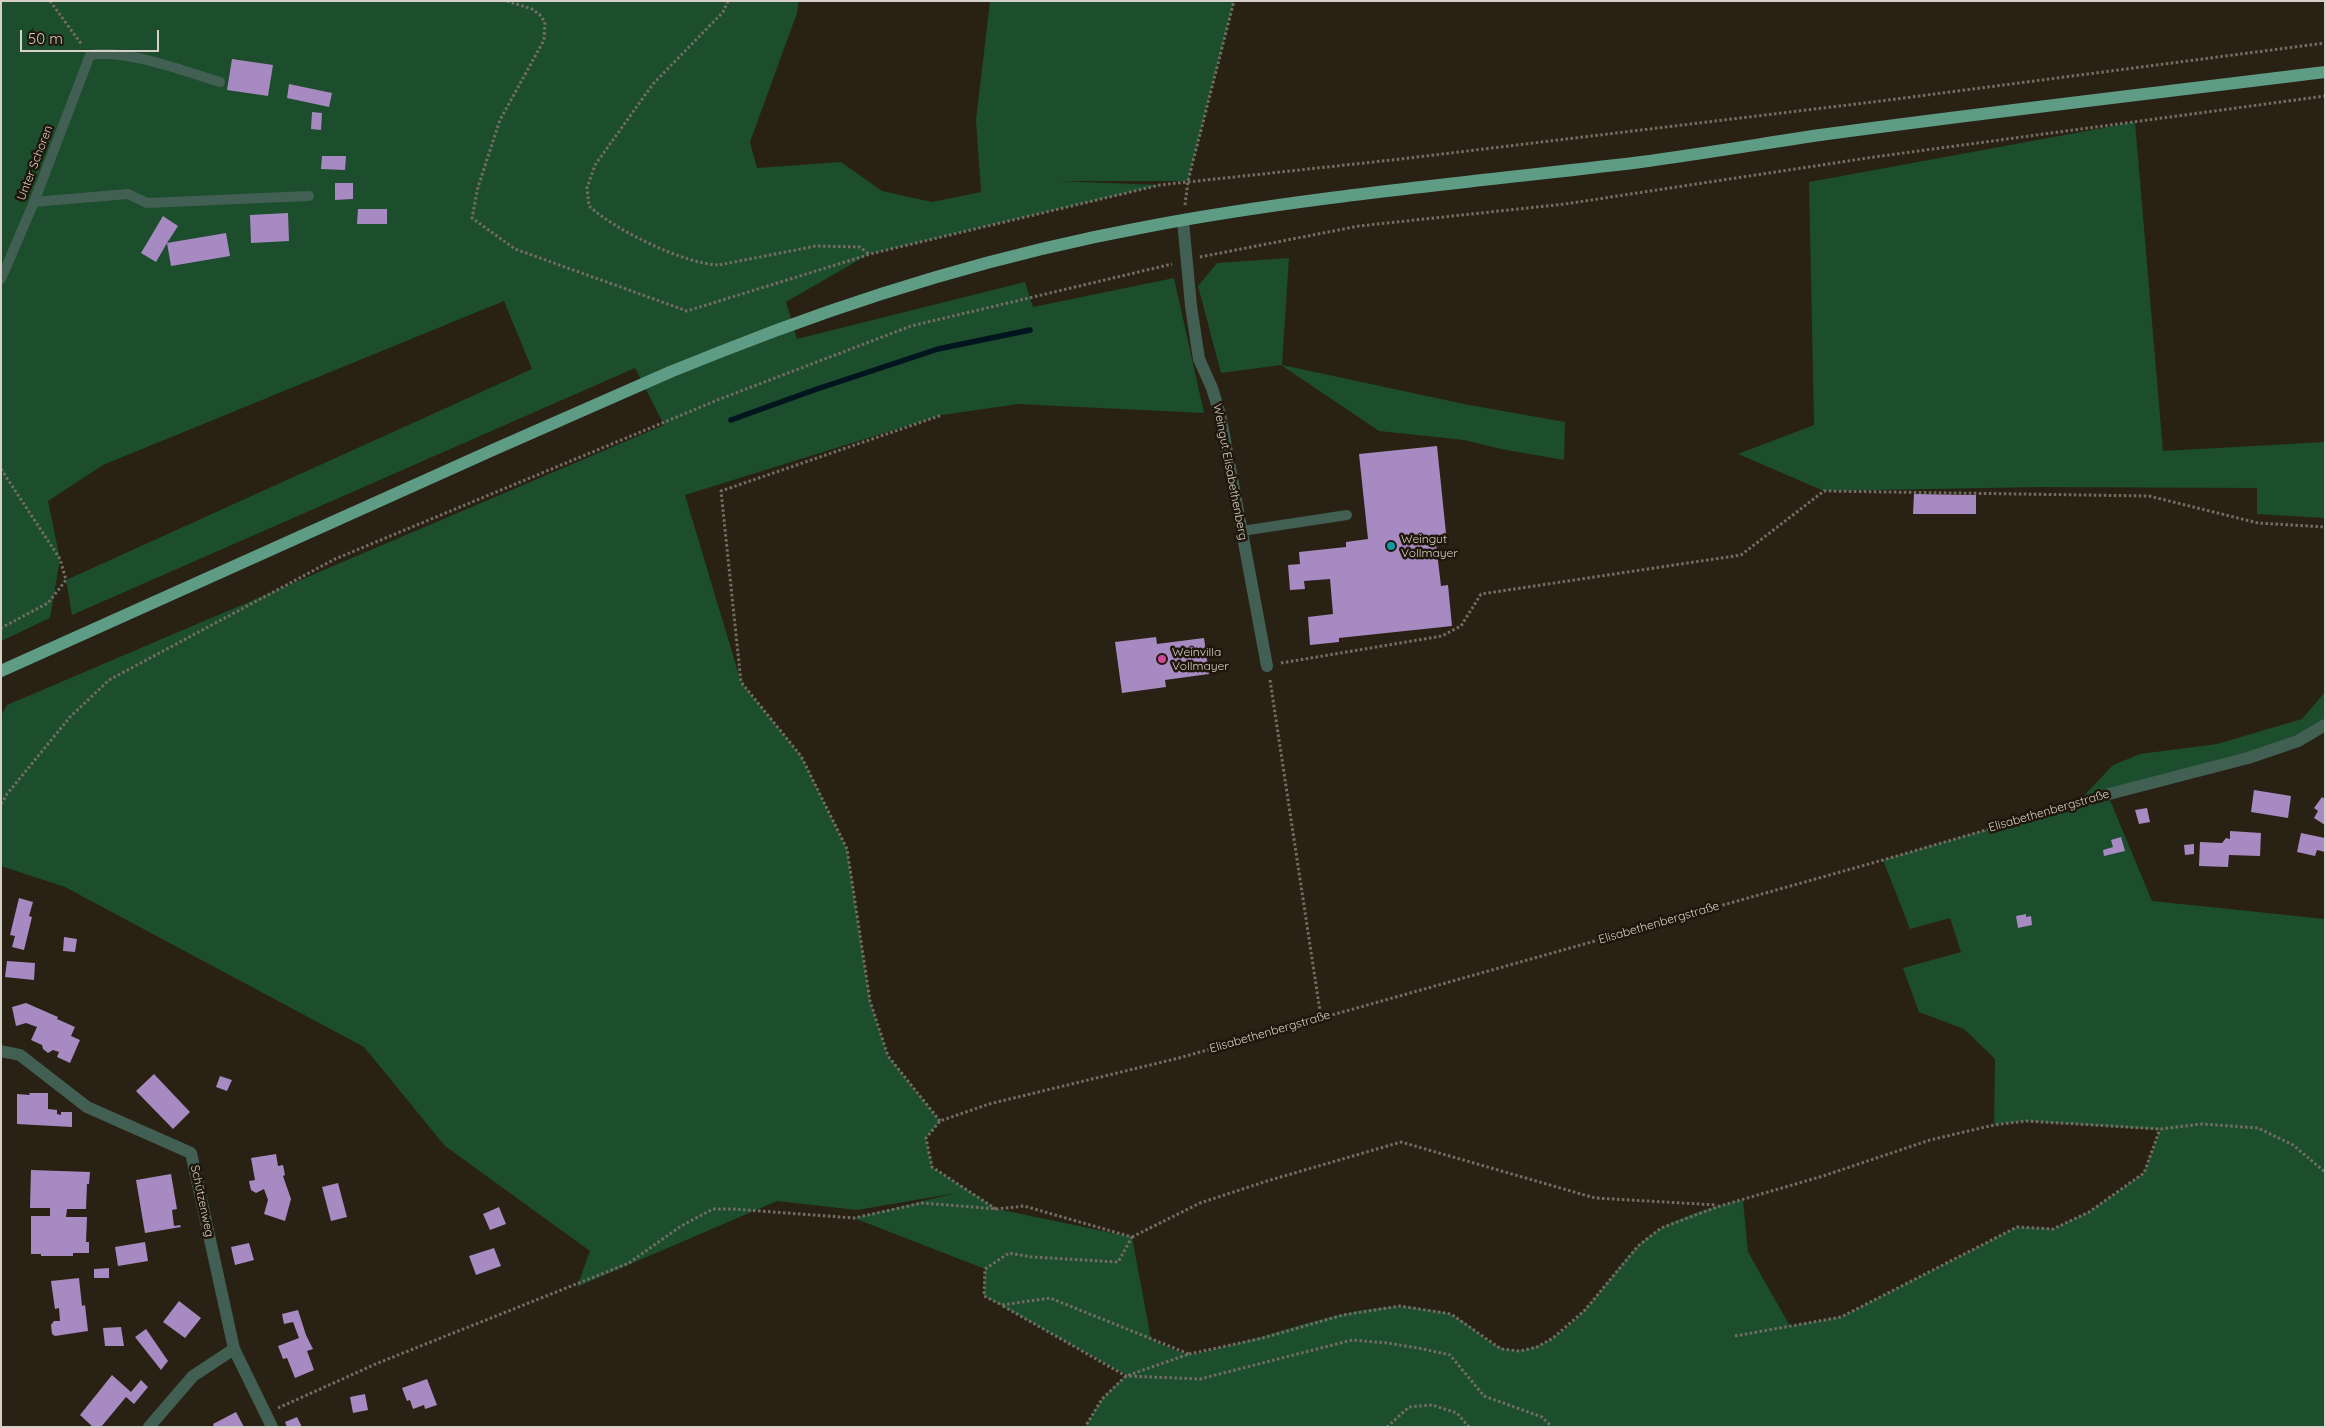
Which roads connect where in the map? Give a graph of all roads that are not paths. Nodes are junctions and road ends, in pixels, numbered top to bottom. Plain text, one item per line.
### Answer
1 (2325, 72) edge
2 (220, 82) dead end
3 (308, 196) dead end
4 (34, 202) junction
5 (1183, 221) junction
6 (1, 279) edge
7 (1347, 515) dead end
8 (1242, 531) junction
9 (1268, 666) road end
10 (1, 672) edge
11 (2325, 726) edge
12 (2109, 794) road end
13 (1, 1050) edge
14 (234, 1349) junction
15 (149, 1427) edge
16 (272, 1427) edge

1 - 5 main road
2 - 4 lane, Unter Schoren
3 - 4 lane
4 - 6 lane, Unter Schoren
5 - 8 street, Weingut Elisabethenberg
5 - 10 main road, bridge
7 - 8 lane
8 - 9 street, Weingut Elisabethenberg
11 - 12 street, Elisabethenbergstraße
13 - 14 street, Schützenweg
14 - 15 street
14 - 16 street, Schützenweg

